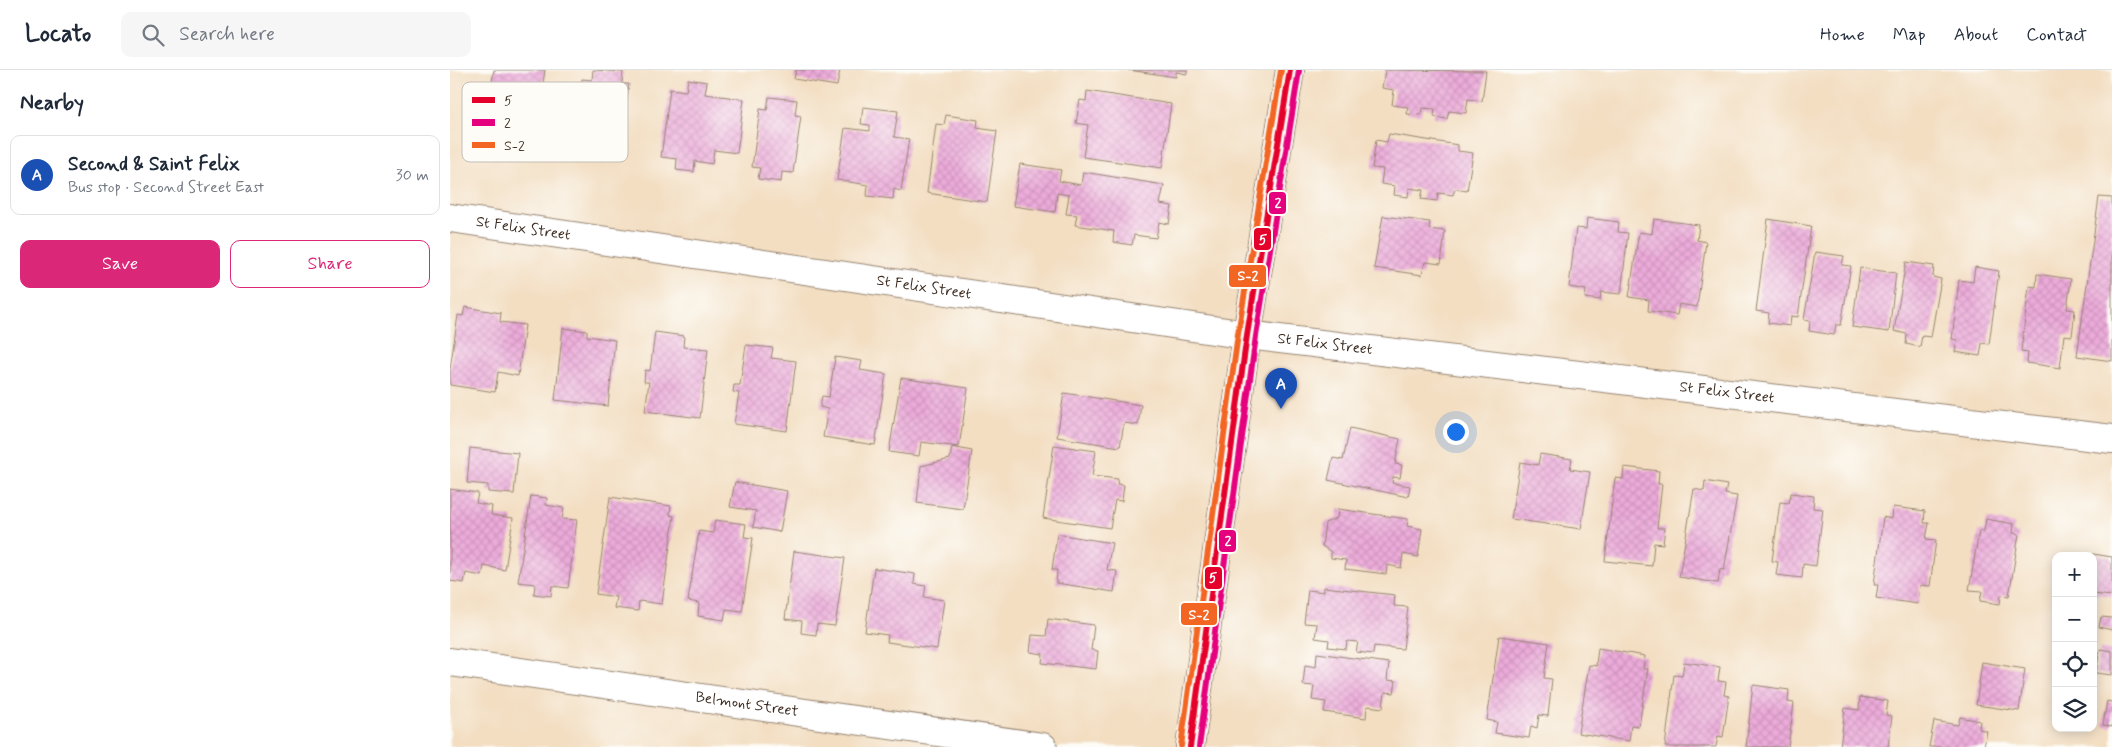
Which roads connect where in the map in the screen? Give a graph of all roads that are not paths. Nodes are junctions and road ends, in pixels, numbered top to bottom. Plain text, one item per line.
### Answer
1 (1290, 70) edge
2 (450, 218) edge
3 (1247, 335) junction
4 (2112, 439) edge
5 (450, 662) edge
6 (1043, 747) edge
7 (1190, 747) edge

1 - 3 street
2 - 3 street, St Felix Street
3 - 4 street, St Felix Street
3 - 7 street
5 - 6 street, Belmont Street

